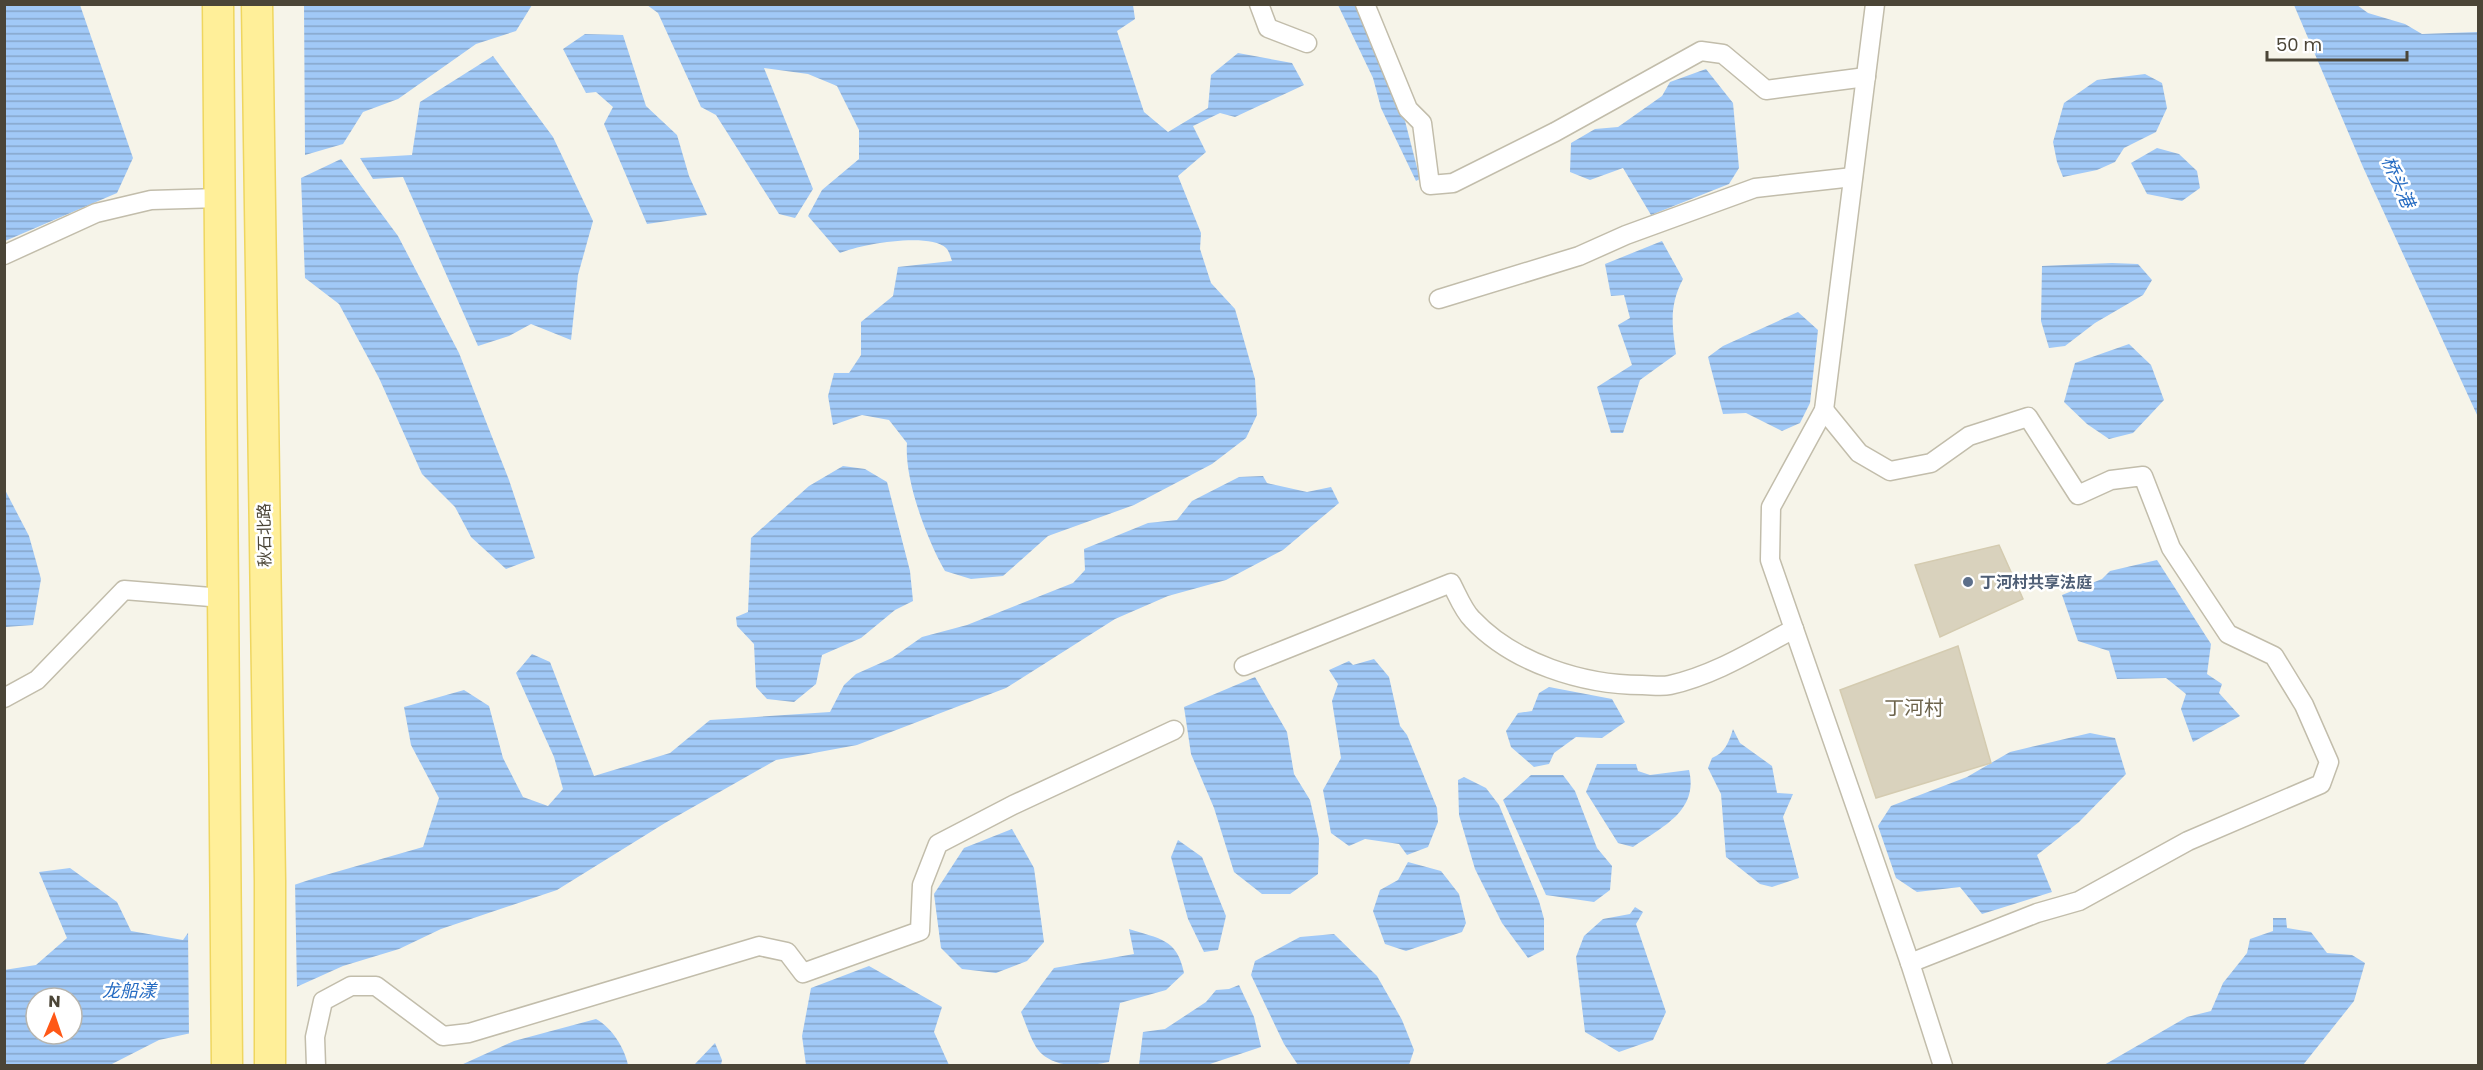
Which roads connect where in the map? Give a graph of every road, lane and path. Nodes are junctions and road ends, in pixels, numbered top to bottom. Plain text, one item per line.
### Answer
1 (218, 4) edge
2 (257, 4) edge
3 (1259, 4) edge
4 (1365, 4) edge
5 (1875, 4) edge
6 (1307, 43) dead end
7 (1866, 77) junction
8 (1853, 177) junction
9 (220, 198) junction
10 (4, 255) edge
11 (1439, 299) dead end
12 (1824, 410) junction
13 (223, 598) junction
14 (1794, 629) junction
15 (1244, 666) dead end
16 (4, 698) edge
17 (1174, 729) dead end
18 (1910, 963) junction
19 (227, 1065) edge
20 (270, 1065) edge
21 (316, 1065) edge
22 (1943, 1065) edge

1 - 9 main road
2 - 20 main road, 秋石北路
3 - 6 street
4 - 7 street
5 - 7 street
7 - 8 street
8 - 11 street
8 - 12 street
9 - 10 street
9 - 13 main road
12 - 14 street
12 - 18 street
13 - 16 street
13 - 19 main road
14 - 15 street
14 - 18 street
17 - 21 street
18 - 22 street

